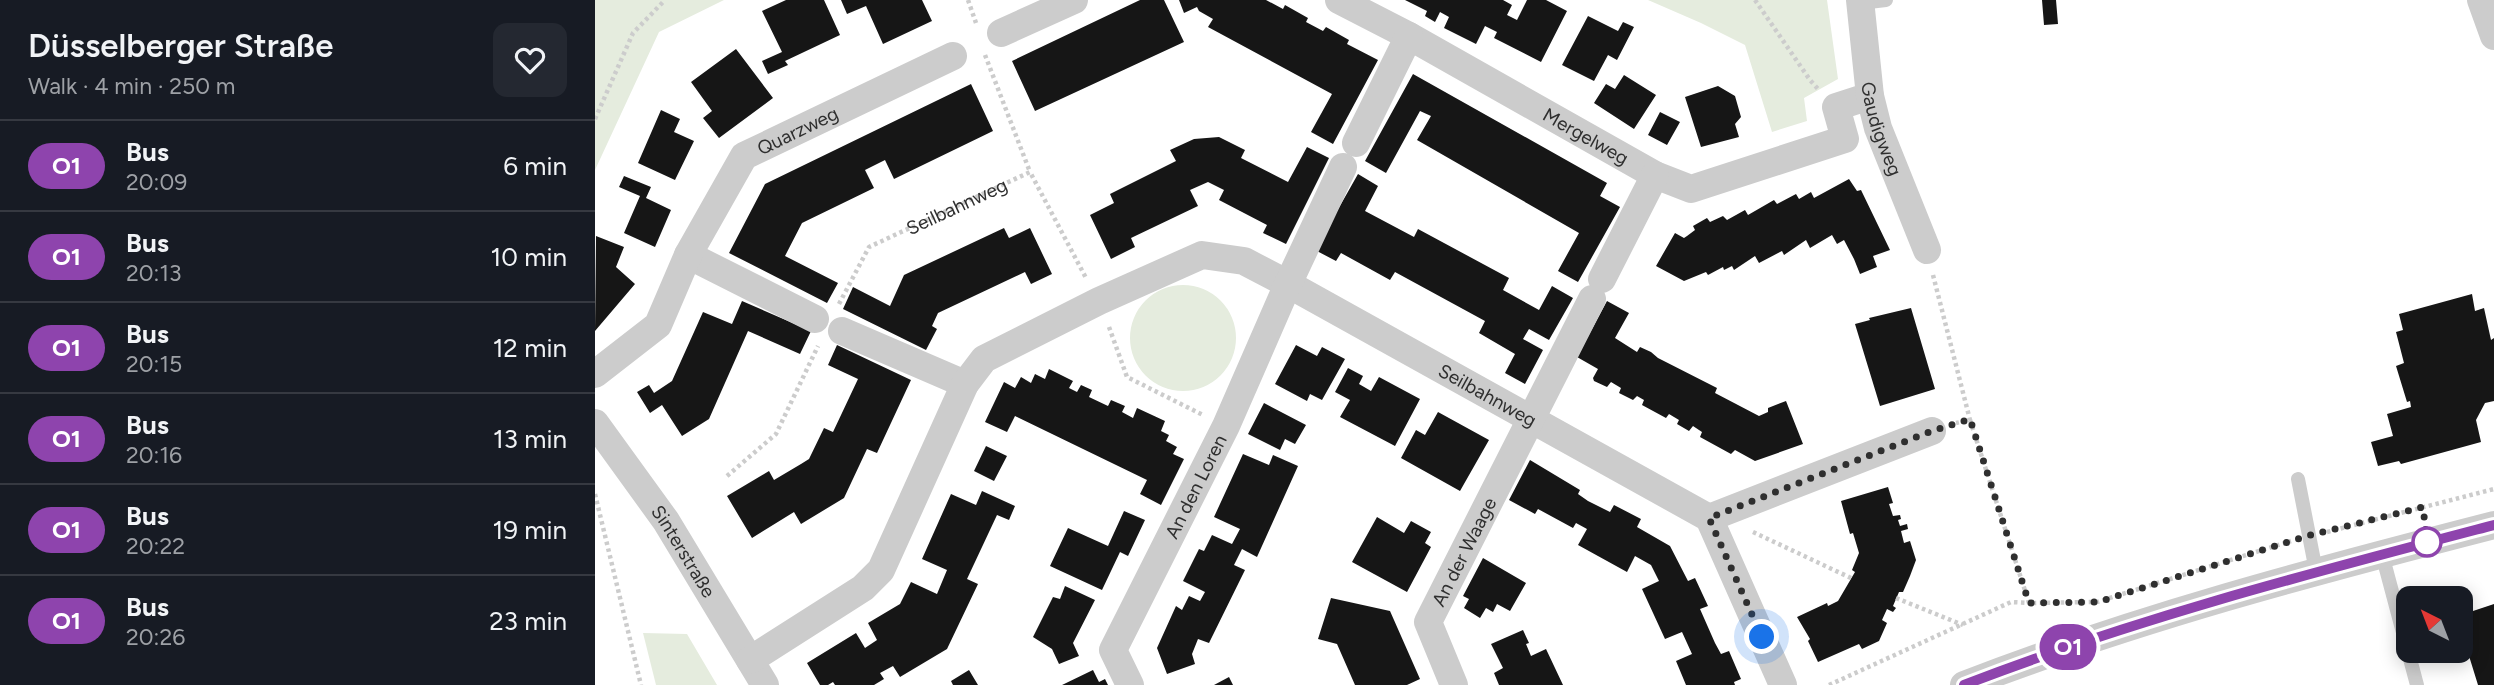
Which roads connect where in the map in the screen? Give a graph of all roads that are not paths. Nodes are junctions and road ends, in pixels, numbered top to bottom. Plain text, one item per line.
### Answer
1 (1074, 0) edge
2 (1339, 0) edge
3 (2481, 0) edge
4 (1869, 1) edge
5 (1409, 36) junction
6 (2494, 36) edge
7 (987, 37) road end
8 (953, 55) dead end
9 (1870, 96) junction
10 (1878, 128) junction
11 (1845, 139) junction
12 (1655, 175) junction
13 (1927, 250) road end
14 (688, 255) junction
15 (1288, 284) junction
16 (595, 374) edge
17 (965, 384) junction
18 (1531, 420) junction
19 (595, 423) edge
20 (1932, 431) road end
21 (2298, 479) dead end
22 (1709, 518) junction
23 (2494, 525) edge
24 (2382, 554) junction
25 (2316, 571) junction
26 (751, 660) junction
27 (765, 685) edge
28 (1130, 685) edge
29 (1454, 685) edge
30 (1783, 685) edge
31 (1964, 685) edge
32 (2417, 685) edge

1 - 7 street
2 - 5 street, Mergelweg
3 - 6 street
4 - 9 street, Gaudigweg
5 - 12 street, Mergelweg
5 - 15 street, An den Loren
8 - 14 street, Quarzweg
9 - 10 street, Gaudigweg
9 - 11 street
10 - 11 street, Mergelweg
10 - 13 street, Gaudigweg
11 - 12 street, Mergelweg
12 - 18 street, An der Waage
14 - 16 street, Quarzweg
14 - 17 street
15 - 17 street, Seilbahnweg
15 - 18 street, Seilbahnweg
15 - 28 street, An den Loren
17 - 26 street, Seilbahnweg
18 - 22 street, Seilbahnweg
18 - 29 street, An der Waage
19 - 26 street, Sinterstraße
20 - 22 street
21 - 25 lane
22 - 30 street
23 - 24 street
24 - 25 street
24 - 32 lane
25 - 31 street
26 - 27 street, Sinterstraße

